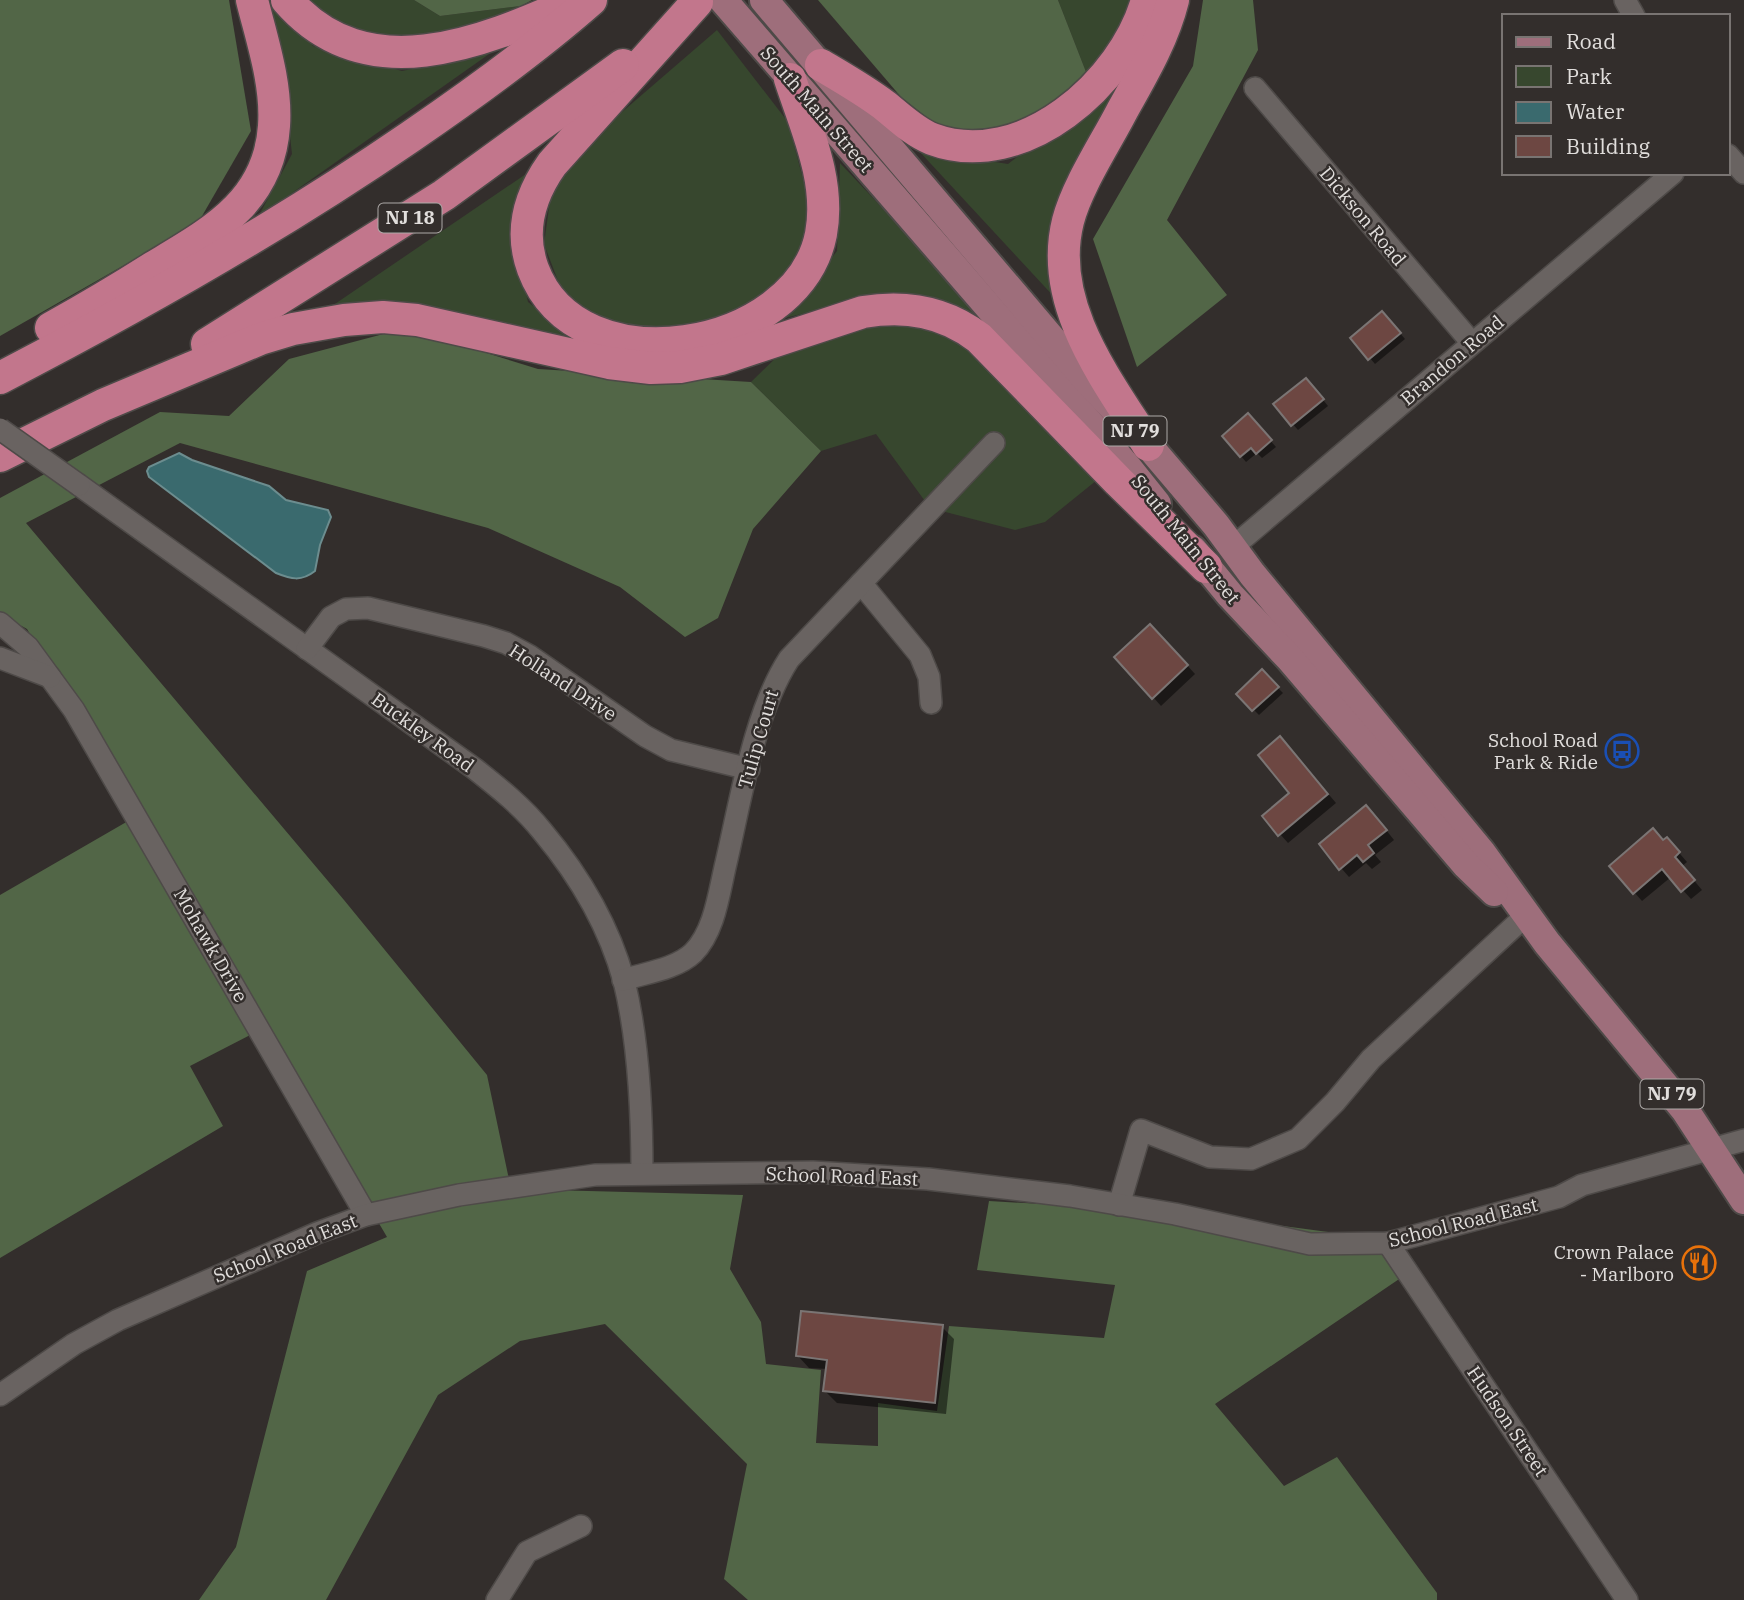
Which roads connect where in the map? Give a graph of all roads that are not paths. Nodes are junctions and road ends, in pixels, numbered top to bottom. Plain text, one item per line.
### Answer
1 (252, 0) edge
2 (287, 0) edge
3 (578, 0) edge
4 (591, 0) edge
5 (764, 0) edge
6 (1147, 0) edge
7 (1173, 0) edge
8 (706, 1) edge
9 (821, 65) junction
10 (790, 79) junction
11 (1255, 88) dead end
12 (1730, 158) edge
13 (1744, 173) edge
14 (1670, 175) edge
15 (1472, 343) junction
16 (0, 357) edge
17 (0, 378) edge
18 (103, 405) junction
19 (0, 429) edge
20 (995, 443) dead end
21 (1148, 445) junction
22 (0, 456) edge
23 (1233, 547) junction
24 (1206, 567) junction
25 (861, 583) junction
26 (0, 623) edge
27 (307, 649) junction
28 (0, 658) edge
29 (52, 677) junction
30 (932, 703) dead end
31 (749, 769) junction
32 (1522, 919) junction
33 (1547, 943) junction
34 (623, 980) junction
35 (1744, 1140) edge
36 (1712, 1149) junction
37 (642, 1173) junction
38 (1744, 1200) edge
39 (1119, 1205) junction
40 (366, 1215) junction
41 (1388, 1243) junction
42 (0, 1395) edge
43 (581, 1527) dead end
44 (497, 1600) edge
45 (1627, 1600) edge

1 - 16 highway
2 - 3 highway
4 - 17 highway
5 - 9 main road, South Main Street / NJ 79
6 - 9 highway
7 - 21 highway
8 - 10 main road, South Main Street / NJ 79
8 - 10 highway
8 - 18 highway, NJ 18
9 - 21 main road, South Main Street / NJ 79
10 - 24 main road, South Main Street / NJ 79
11 - 15 street, Dickson Road
12 - 13 street
14 - 15 street, Brandon Road
15 - 23 street, Brandon Road
18 - 22 highway, NJ 18
18 - 24 highway
19 - 27 street, Buckley Road, bridge
20 - 25 street, Tulip Court
21 - 23 main road, South Main Street / NJ 79
23 - 33 main road, South Main Street / NJ 79
24 - 32 main road, South Main Street / NJ 79
25 - 30 street
25 - 31 street, Tulip Court
26 - 29 street, Mohawk Drive
27 - 31 street, Holland Drive
27 - 34 street, Buckley Road
28 - 29 street
29 - 40 street, Mohawk Drive
31 - 34 street, Tulip Court
32 - 33 main road, South Main Street / NJ 79
32 - 39 street
33 - 36 main road, South Main Street / NJ 79
34 - 37 street, Buckley Road
35 - 36 street, School Road East
36 - 38 main road, NJ 79
36 - 41 street, School Road East
37 - 39 street, School Road East
37 - 40 street, School Road East
39 - 41 street, School Road East
40 - 42 street, School Road East
41 - 45 street, Hudson Street
43 - 44 street

